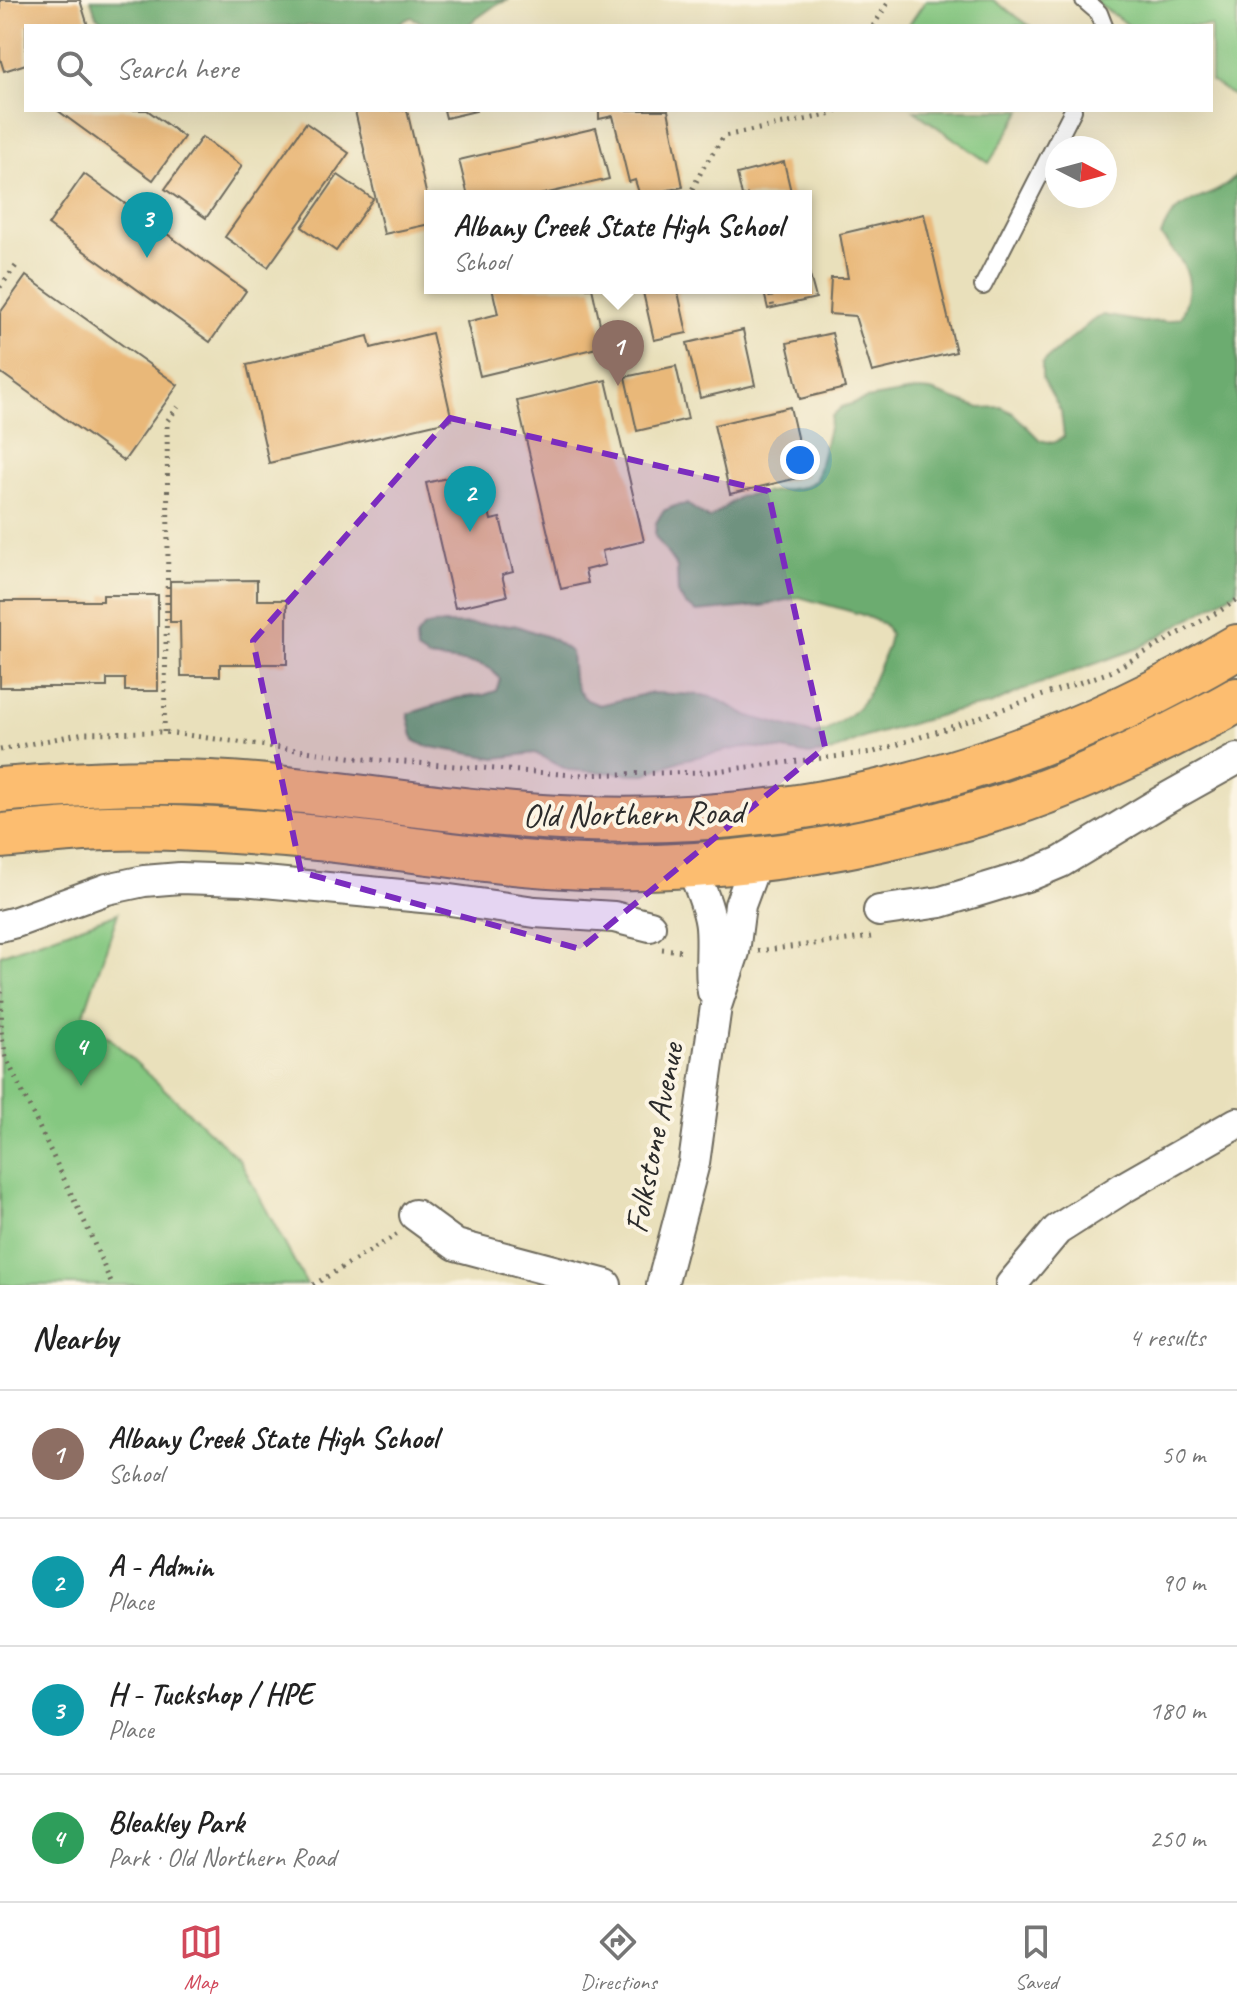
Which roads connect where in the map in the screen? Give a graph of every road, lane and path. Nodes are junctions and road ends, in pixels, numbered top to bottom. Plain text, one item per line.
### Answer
1 (890, 0) edge
2 (1084, 0) edge
3 (874, 24) edge
4 (1103, 24) edge
5 (835, 112) edge
6 (1072, 112) edge
7 (692, 190) edge
8 (19, 262) dead end
9 (983, 286) dead end
10 (0, 287) edge
11 (770, 294) edge
12 (773, 308) dead end
13 (178, 407) dead end
14 (1237, 600) edge
15 (1237, 647) edge
16 (1237, 700) edge
17 (164, 732) junction
18 (1, 759) edge
19 (1237, 759) edge
20 (0, 836) edge
21 (757, 859) junction
22 (691, 865) junction
23 (879, 911) dead end
24 (0, 926) edge
25 (650, 937) joint
26 (693, 952) dead end
27 (1, 997) edge
28 (716, 1006) junction
29 (1237, 1123) edge
30 (415, 1215) joint
31 (112, 1285) edge
32 (313, 1285) edge
33 (606, 1285) edge
34 (662, 1285) edge
35 (1011, 1285) edge

1 - 3 path
2 - 4 lane
5 - 7 path
6 - 9 lane
8 - 10 path
11 - 12 path
13 - 17 path
14 - 17 path
15 - 18 highway, Old Northern Road
16 - 21 highway, Old Northern Road
17 - 18 path
19 - 23 street
20 - 22 highway, Old Northern Road
21 - 22 highway, Old Northern Road
21 - 28 street, Folkstone Avenue
22 - 28 street, Folkstone Avenue
24 - 25 street
25 - 26 path
27 - 31 path
28 - 34 street, Folkstone Avenue
29 - 35 street
30 - 32 path
30 - 33 street

